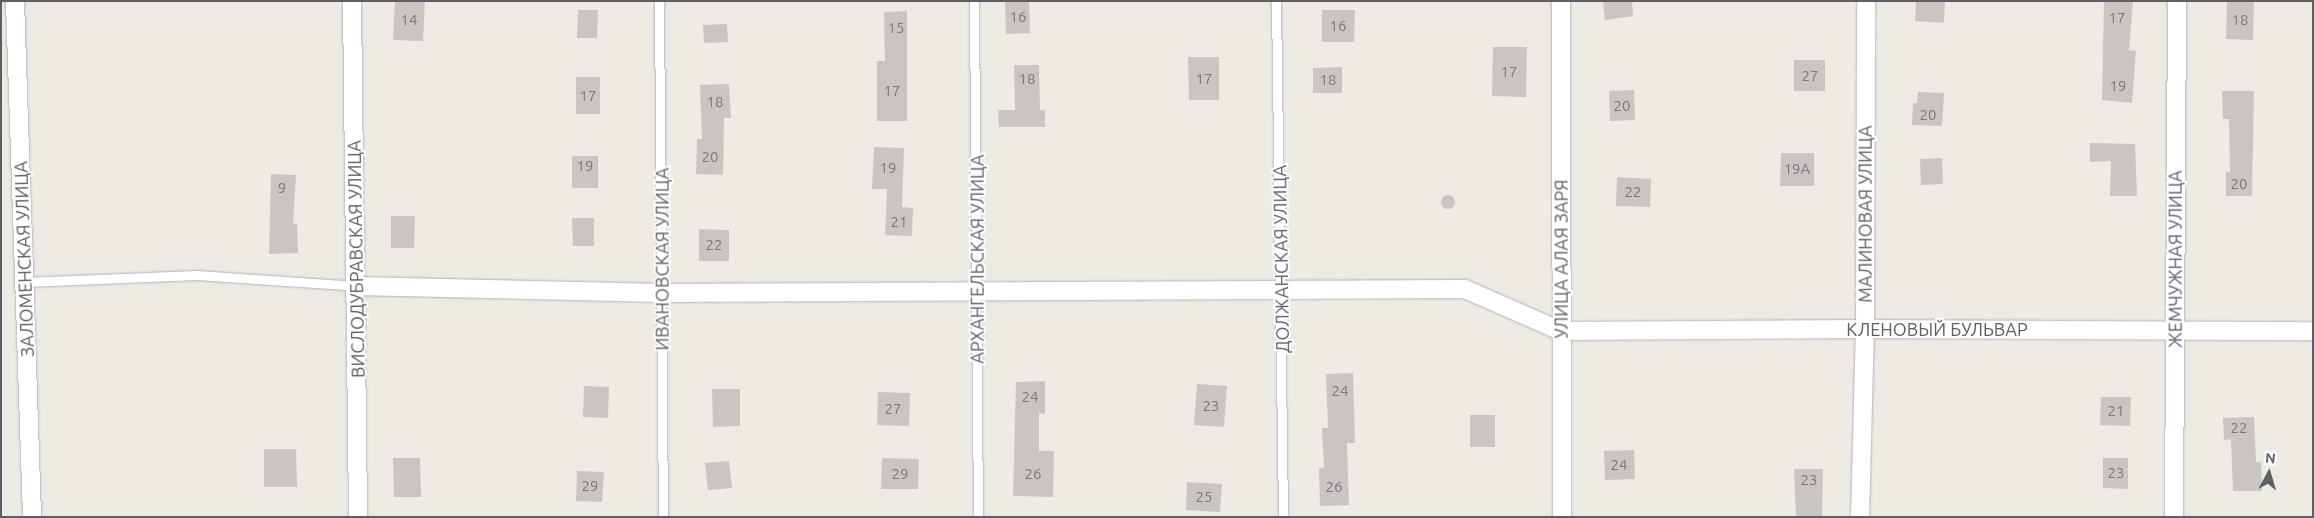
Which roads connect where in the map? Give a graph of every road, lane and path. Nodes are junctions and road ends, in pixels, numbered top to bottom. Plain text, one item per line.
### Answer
1 (15, 1) edge
2 (352, 1) edge
3 (659, 1) edge
4 (974, 1) edge
5 (1276, 1) edge
6 (1561, 1) edge
7 (1866, 1) edge
8 (2177, 1) edge
9 (25, 282) junction
10 (358, 286) junction
11 (1281, 289) junction
12 (978, 293) junction
13 (662, 294) junction
14 (1865, 329) junction
15 (1561, 331) junction
16 (2174, 331) junction
17 (2313, 331) edge
18 (32, 517) edge
19 (358, 517) edge
20 (663, 517) edge
21 (978, 517) edge
22 (1283, 517) edge
23 (1562, 517) edge
24 (1860, 517) edge
25 (2174, 517) edge

1 - 9 street, ЗАЛОМЕНСКАЯ УЛИЦА
2 - 10 street, ВИСЛОДУБРАВСКАЯ УЛИЦА
3 - 13 lane, ИВАНОВСКАЯ УЛИЦА
4 - 12 lane, АРХАНГЕЛЬСКАЯ УЛИЦА
5 - 11 lane, ДОЛЖАНСКАЯ УЛИЦА
6 - 15 street, УЛИЦА АЛАЯ ЗАРЯ
7 - 14 street, МАЛИНОВАЯ УЛИЦА
8 - 16 street, ЖЕМЧУЖНАЯ УЛИЦА
9 - 10 lane
9 - 18 street, ЗАЛОМЕНСКАЯ УЛИЦА
10 - 13 street
10 - 19 street, ВИСЛОДУБРАВСКАЯ УЛИЦА
11 - 12 street
11 - 15 street
11 - 22 lane, ДОЛЖАНСКАЯ УЛИЦА
12 - 13 street
12 - 21 lane, АРХАНГЕЛЬСКАЯ УЛИЦА
13 - 20 lane, ИВАНОВСКАЯ УЛИЦА
14 - 15 street, КЛЕНОВЫЙ БУЛЬВАР
14 - 16 street, КЛЕНОВЫЙ БУЛЬВАР
14 - 24 street, МАЛИНОВАЯ УЛИЦА
15 - 23 street, УЛИЦА АЛАЯ ЗАРЯ
16 - 17 street, КЛЕНОВЫЙ БУЛЬВАР
16 - 25 street, ЖЕМЧУЖНАЯ УЛИЦА

